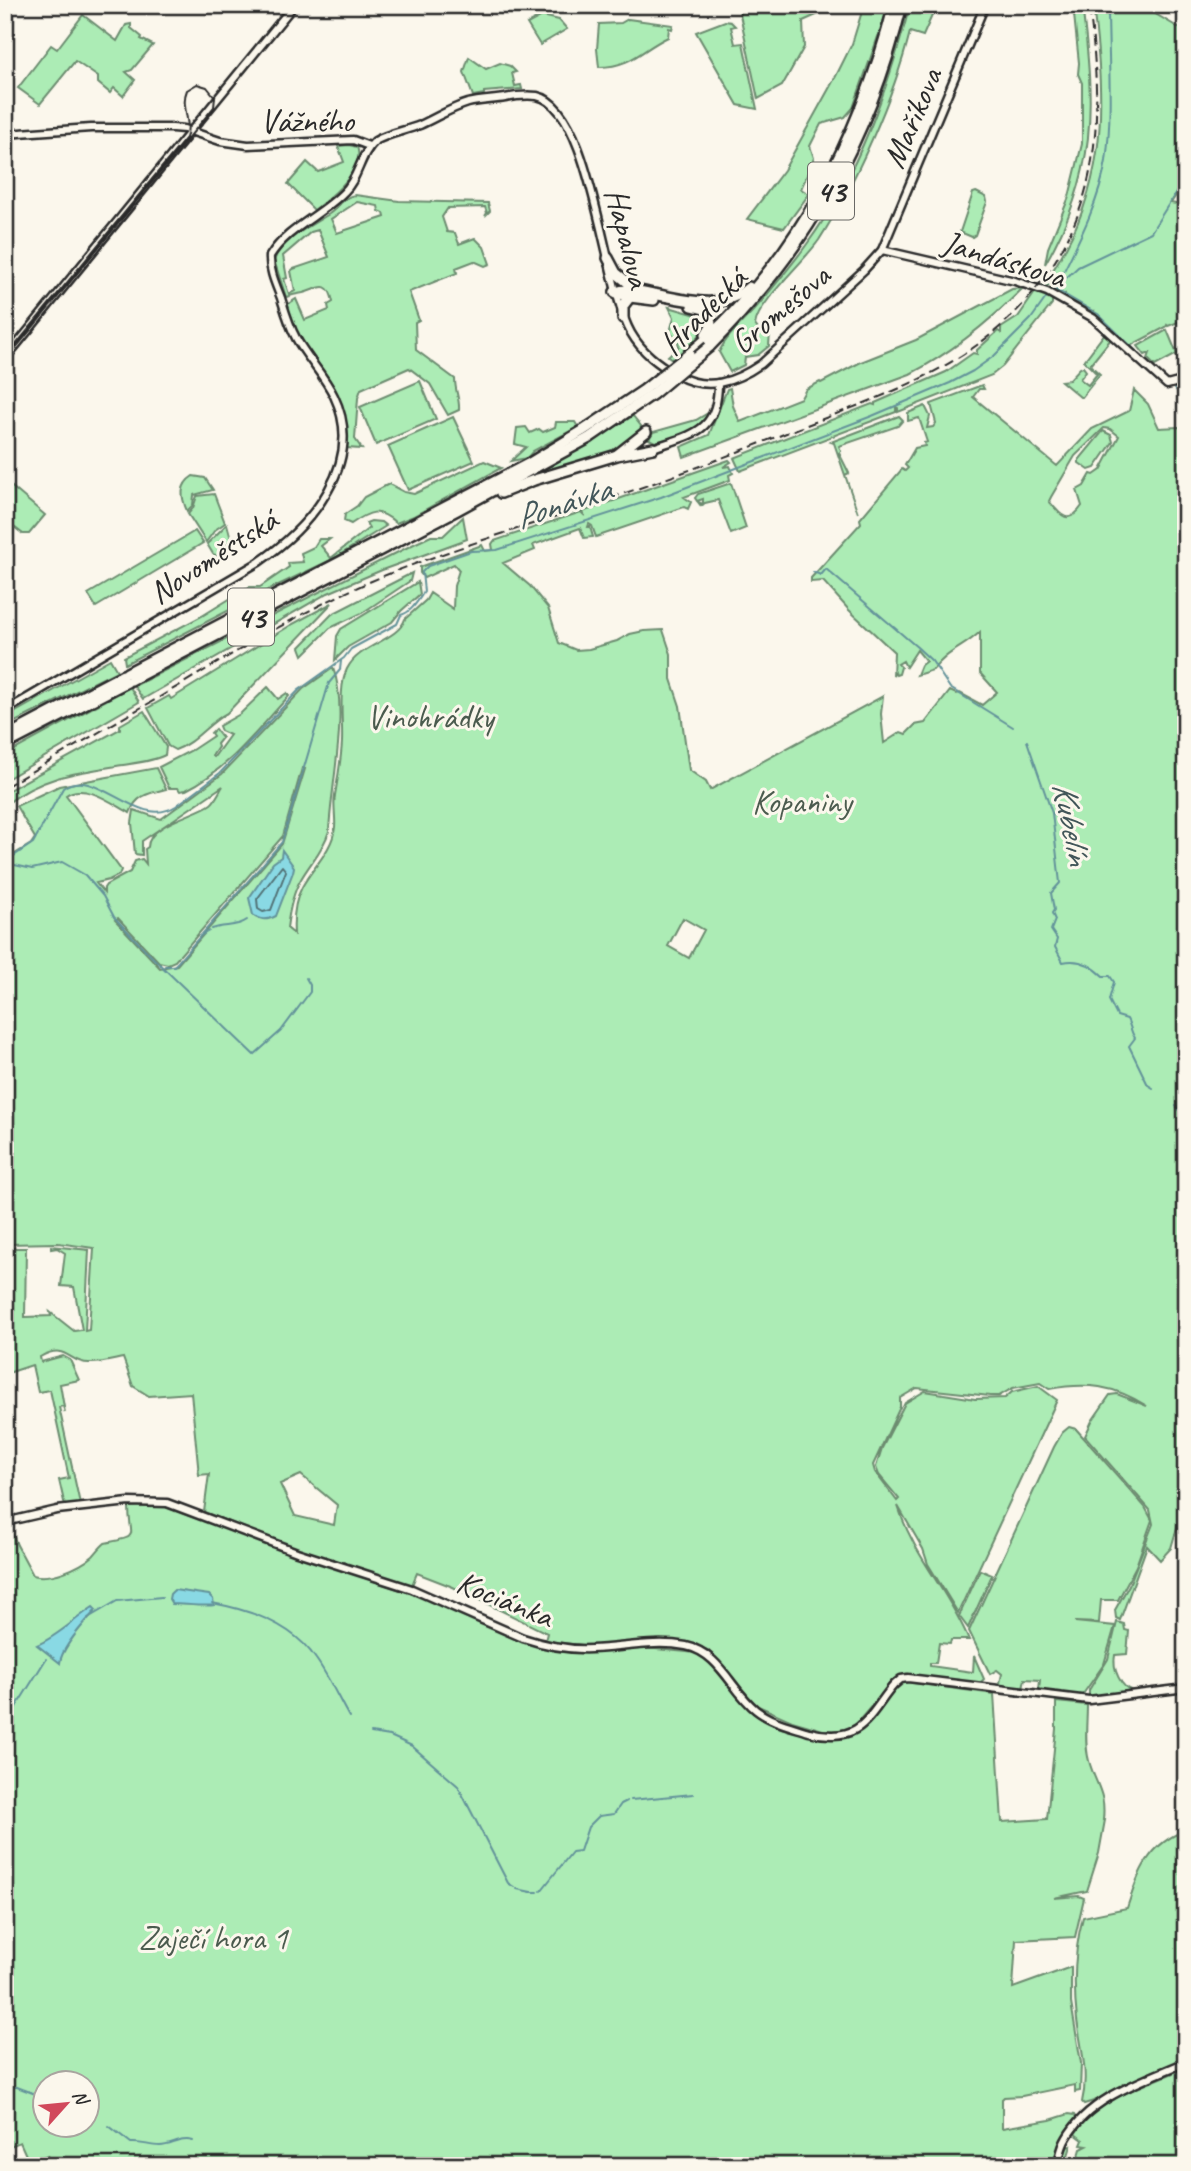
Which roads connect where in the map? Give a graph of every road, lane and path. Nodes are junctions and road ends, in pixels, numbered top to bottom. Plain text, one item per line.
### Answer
1 (295, 5) edge
2 (894, 5) edge
3 (902, 5) edge
4 (985, 5) edge
5 (192, 131) junction
6 (572, 133) joint
7 (5, 134) edge
8 (369, 146) junction
9 (883, 250) junction
10 (608, 258) junction
11 (769, 270) junction
12 (638, 290) junction
13 (615, 292) junction
14 (630, 298) junction
15 (623, 318) junction
16 (704, 343) junction
17 (5, 359) edge
18 (1186, 380) edge
19 (718, 383) junction
20 (646, 432) dead end
21 (586, 434) junction
22 (653, 448) joint
23 (617, 455) junction
24 (457, 510) junction
25 (408, 531) junction
26 (127, 678) junction
27 (5, 712) edge
28 (5, 737) edge
29 (5, 745) edge
30 (5, 1522) edge
31 (1186, 1688) edge
32 (1186, 2063) edge
33 (1057, 2166) edge

1 - 5 street
2 - 11 highway, Hradecká / 43
3 - 16 highway, Hradecká / 43
4 - 9 street, Maříkova
5 - 7 street, Vážného
5 - 8 street, Vážného
5 - 17 street
6 - 8 street, Vážného
6 - 10 street, Hapalova
8 - 27 street, Novoměstská
9 - 18 street, Jandáskova
9 - 19 street, Gromešova
10 - 12 highway
10 - 13 street, Hapalova
11 - 12 highway
11 - 16 highway, Hradecká / 43
12 - 13 highway
13 - 14 highway
13 - 15 street, Hapalova
14 - 15 highway
14 - 16 highway
15 - 19 street, Hapalova
16 - 21 highway, Hradecká / 43, bridge
16 - 21 highway, Hradecká / 43, bridge
19 - 22 street, Gromešova
20 - 23 highway
21 - 24 highway, Hradecká / 43
21 - 25 highway, Hradecká / 43
22 - 23 highway
23 - 24 highway
24 - 25 highway, Hradecká / 43
25 - 26 highway, 43
26 - 28 highway, 43
26 - 29 highway, 43
30 - 31 street, Kociánka
32 - 33 street

